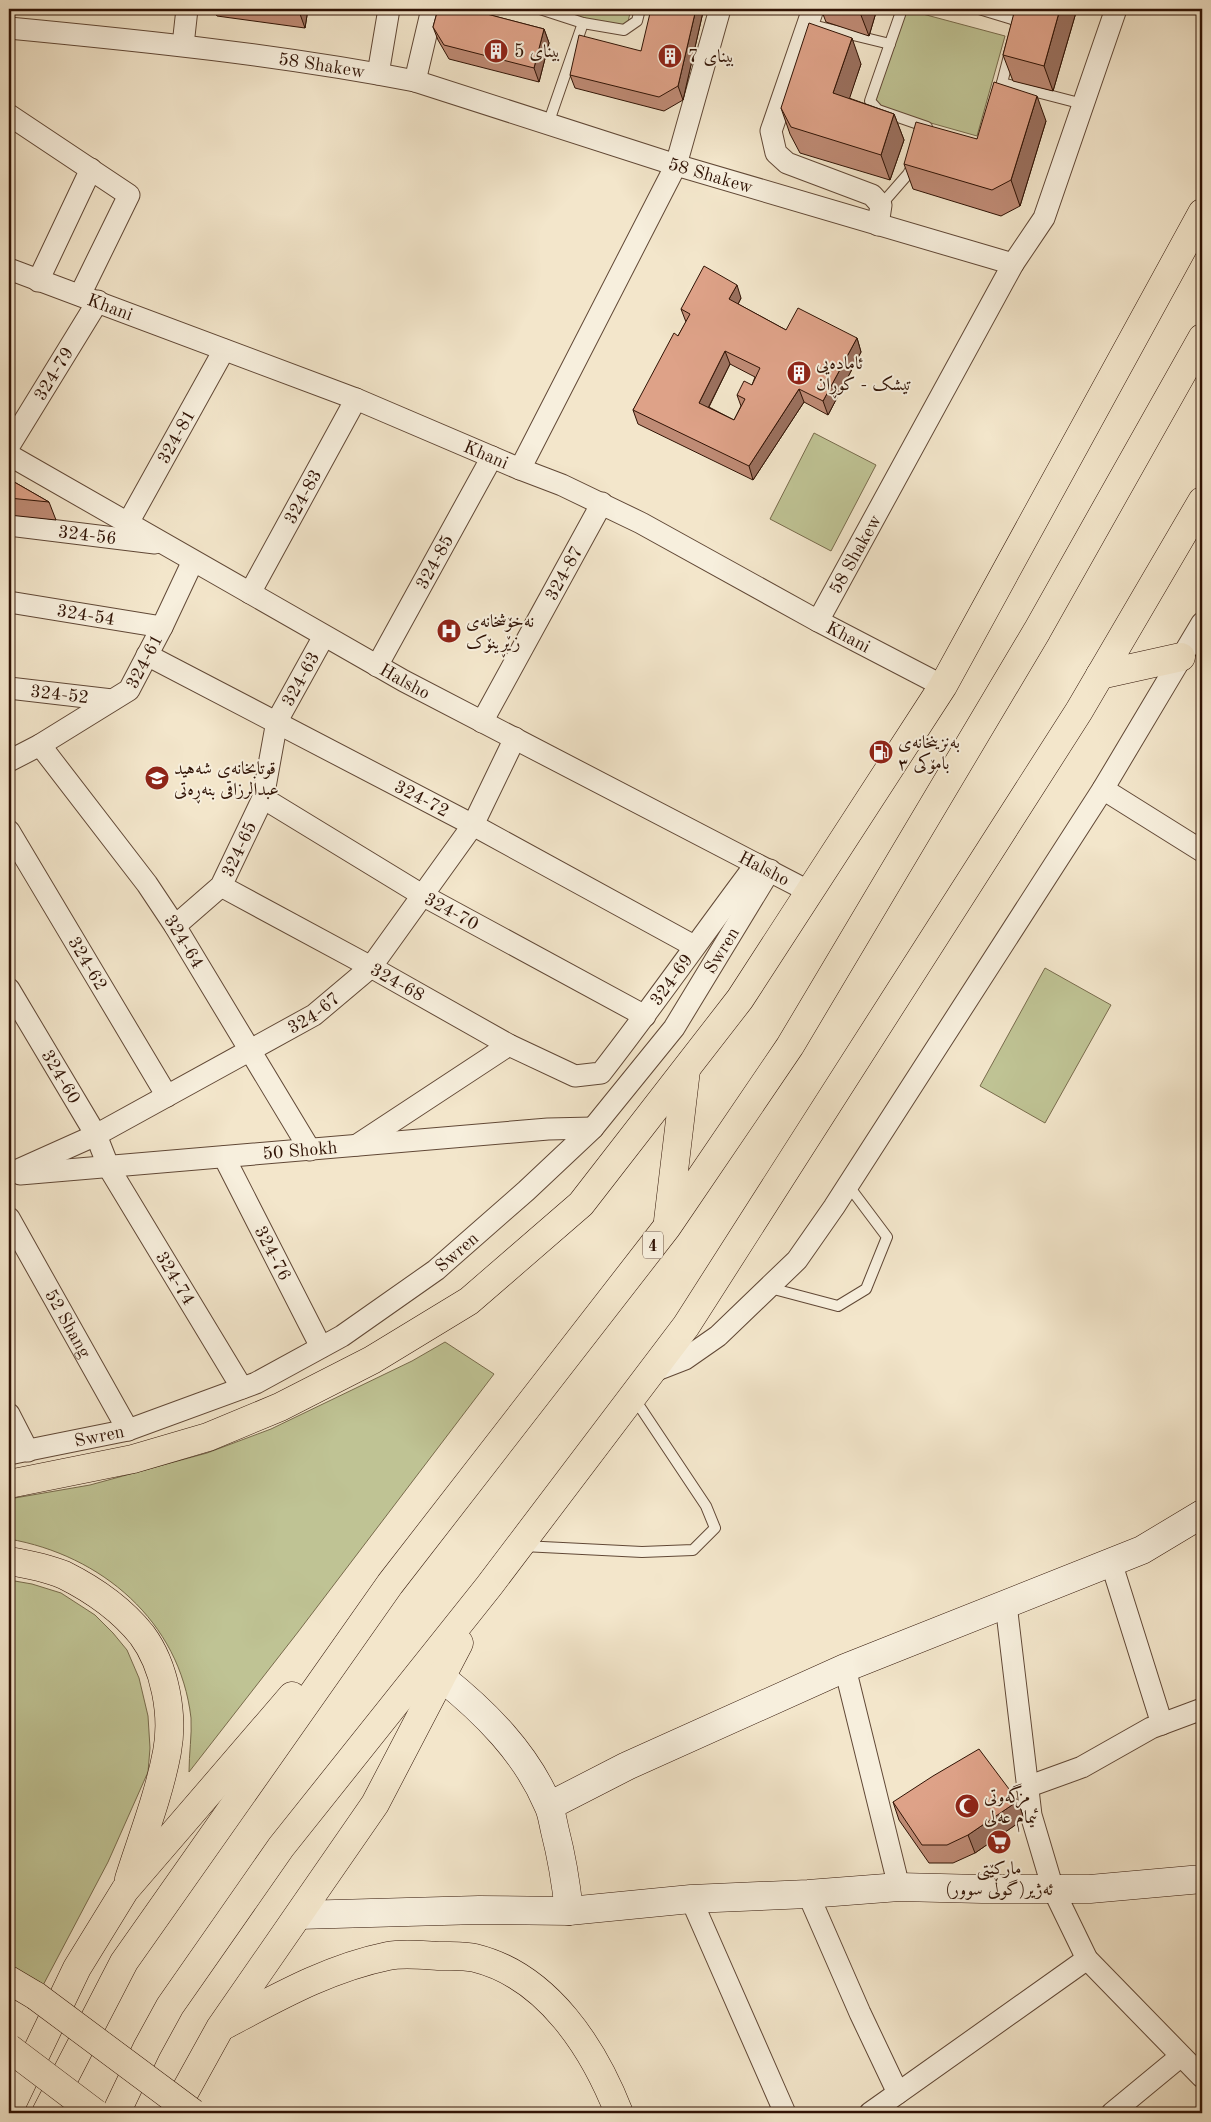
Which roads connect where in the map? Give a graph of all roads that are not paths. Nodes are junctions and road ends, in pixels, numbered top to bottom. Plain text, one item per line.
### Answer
1 (187, 9) edge
2 (389, 9) edge
3 (432, 9) edge
4 (540, 9) edge
5 (640, 9) edge
6 (720, 9) edge
7 (902, 9) edge
8 (979, 9) edge
9 (1116, 9) edge
10 (810, 16) edge
11 (583, 23) junction
12 (9, 28) edge
13 (890, 44) junction
14 (183, 45) junction
15 (378, 74) junction
16 (416, 81) junction
17 (1002, 83) junction
18 (1083, 104) junction
19 (995, 108) edge
20 (9, 116) edge
21 (548, 124) junction
22 (932, 131) edge
23 (919, 151) edge
24 (676, 165) junction
25 (91, 169) junction
26 (1202, 213) edge
27 (879, 215) junction
28 (1013, 264) junction
29 (9, 269) edge
30 (38, 280) junction
31 (89, 298) junction
32 (1202, 338) edge
33 (224, 350) junction
34 (356, 399) junction
35 (9, 446) edge
36 (9, 455) edge
37 (492, 458) junction
38 (520, 469) junction
39 (1202, 501) edge
40 (602, 503) junction
41 (128, 523) junction
42 (9, 525) edge
43 (166, 545) junction
44 (193, 561) junction
45 (250, 593) junction
46 (9, 602) edge
47 (818, 621) junction
48 (1202, 622) edge
49 (162, 627) junction
50 (324, 636) junction
51 (147, 654) junction
52 (1181, 656) junction
53 (377, 666) junction
54 (1100, 675) junction
55 (943, 686) junction
56 (9, 688) edge
57 (112, 700) junction
58 (277, 721) junction
59 (482, 722) junction
60 (514, 738) junction
61 (40, 745) junction
62 (9, 761) edge
63 (1104, 788) junction
64 (263, 798) junction
65 (473, 825) junction
66 (9, 831) edge
67 (1202, 851) edge
68 (763, 867) junction
69 (221, 886) junction
70 (810, 892) junction
71 (422, 895) junction
72 (175, 926) junction
73 (694, 946) junction
74 (371, 967) junction
75 (9, 989) edge
76 (645, 1016) junction
77 (509, 1045) junction
78 (249, 1051) junction
79 (686, 1068) junction
80 (576, 1076) joint
81 (168, 1096) junction
82 (593, 1128) junction
83 (96, 1135) junction
84 (354, 1146) junction
85 (310, 1150) junction
86 (224, 1157) junction
87 (109, 1168) junction
88 (9, 1175) edge
89 (848, 1185) junction
90 (9, 1218) edge
91 (667, 1227) junction
92 (770, 1288) junction
93 (321, 1347) junction
94 (649, 1373) junction
95 (242, 1388) junction
96 (632, 1395) junction
97 (9, 1414) edge
98 (128, 1430) junction
99 (19, 1453) edge
100 (9, 1484) edge
101 (1202, 1514) edge
102 (519, 1545) junction
103 (9, 1561) edge
104 (1111, 1562) junction
105 (390, 1584) junction
106 (488, 1586) junction
107 (1006, 1604) junction
108 (846, 1668) junction
109 (441, 1677) junction
110 (1202, 1709) edge
111 (1162, 1724) junction
112 (1028, 1786) junction
113 (549, 1806) junction
114 (1202, 1879) edge
115 (899, 1887) junction
116 (1053, 1889) junction
117 (125, 1890) junction
118 (808, 1894) junction
119 (691, 1899) junction
120 (569, 1911) junction
121 (299, 1915) junction
122 (1087, 1959) junction
123 (9, 1980) edge
124 (220, 2028) junction
125 (9, 2048) edge
126 (1181, 2056) junction
127 (1202, 2077) edge
128 (898, 2093) junction
129 (9, 2110) edge
130 (46, 2113) edge
131 (95, 2113) edge
132 (116, 2113) edge
133 (173, 2113) edge
134 (193, 2113) edge
135 (619, 2113) edge
136 (785, 2113) edge
137 (870, 2113) edge
138 (1112, 2113) edge

1 - 14 street
2 - 15 street
3 - 16 street
4 - 11 lane
5 - 11 lane
6 - 24 street
7 - 13 lane
8 - 17 lane
9 - 18 street
10 - 13 lane
10 - 27 street
11 - 21 lane
12 - 14 street, 58 Shakew
13 - 22 lane
14 - 15 street, 58 Shakew
15 - 16 street, 58 Shakew
16 - 21 street, 58 Shakew
17 - 18 lane
17 - 19 lane
18 - 28 street
20 - 25 street
21 - 24 street, 58 Shakew
23 - 27 lane
24 - 27 street, 58 Shakew
24 - 38 street
25 - 30 street
25 - 31 street, 324-79
26 - 55 highway
27 - 28 street, 58 Shakew
28 - 47 street, 58 Shakew
29 - 30 street, Khani
30 - 31 street, Khani
31 - 33 street, Khani
31 - 35 street, 324-79
32 - 91 highway, 4
33 - 34 street, Khani
33 - 41 street, 324-81
34 - 37 street, Khani
34 - 45 street, 324-83
36 - 41 street, Halsho
37 - 38 street, Khani
37 - 53 street, 324-85
38 - 40 street, Khani
39 - 54 highway
40 - 47 street, Khani
40 - 59 street, 324-87
41 - 43 street, Halsho
42 - 43 street, 324-56
43 - 44 street, Halsho
44 - 45 street, Halsho
44 - 49 street, 324-61
45 - 50 street, Halsho
46 - 49 street, 324-54
47 - 55 street, Khani
48 - 52 street
49 - 51 street, 324-61
50 - 53 street, Halsho
50 - 58 street, 324-63
51 - 57 street, 324-61
51 - 58 street, 324-72
52 - 54 highway
52 - 63 street
53 - 59 street, Halsho
54 - 94 highway
55 - 70 highway
56 - 57 street, 324-52
57 - 61 street, 324-61
58 - 64 street, 324-65
58 - 65 street, 324-72
59 - 60 street, Halsho
60 - 65 street, 324-67
60 - 68 street, Halsho
61 - 62 street, 324-61
61 - 72 street, 324-64
63 - 67 street
63 - 89 street
64 - 69 street, 324-65
64 - 71 street, 324-70
65 - 71 street, 324-67
65 - 73 street, 324-72
66 - 81 street, 324-62
68 - 70 street, Halsho
68 - 73 street, 324-69
68 - 82 street, Swren
69 - 72 street, 324-65
69 - 74 street, 324-68
70 - 79 highway
71 - 74 street, 324-67
71 - 76 street, 324-70
72 - 78 street, 324-64
73 - 76 street, 324-69
74 - 77 street, 324-68
74 - 78 street, 324-67
75 - 83 street, 324-60
76 - 80 street, 324-69
77 - 80 street, 324-68
77 - 84 street
78 - 81 street, 324-67
78 - 85 street, 324-64
79 - 91 highway
79 - 100 highway
81 - 83 street, 324-67
82 - 84 street, 50 Shokh
82 - 93 street, Swren
83 - 87 street, 324-60
83 - 88 street, 324-67
84 - 85 street, 50 Shokh
85 - 86 street, 50 Shokh
86 - 87 street, 50 Shokh
86 - 93 street, 324-76
87 - 88 street, 50 Shokh
87 - 95 street, 324-74
89 - 92 street
89 - 92 lane
90 - 98 street, 52 Shang
91 - 105 highway, 4
92 - 94 street
93 - 95 street, Swren
94 - 96 highway
95 - 98 street, Swren
96 - 102 highway
96 - 102 lane
97 - 99 street
98 - 99 street, Swren
101 - 104 street
102 - 106 highway
103 - 117 highway
104 - 107 street
104 - 111 street
105 - 117 highway
105 - 130 highway, 4
106 - 109 highway
106 - 132 highway
107 - 108 street
107 - 112 street
108 - 113 street
108 - 115 street
109 - 113 street
109 - 121 highway
110 - 111 street
111 - 112 street
112 - 116 street
113 - 120 street
114 - 116 street
115 - 116 street
115 - 118 street
116 - 122 street
117 - 129 highway
118 - 119 street
118 - 128 street
119 - 120 street
119 - 136 street
120 - 121 street
121 - 124 highway
122 - 126 street
122 - 128 street
123 - 134 highway, bridge
124 - 133 highway
124 - 135 highway
125 - 131 highway, bridge
126 - 127 street
126 - 138 street
128 - 137 street

